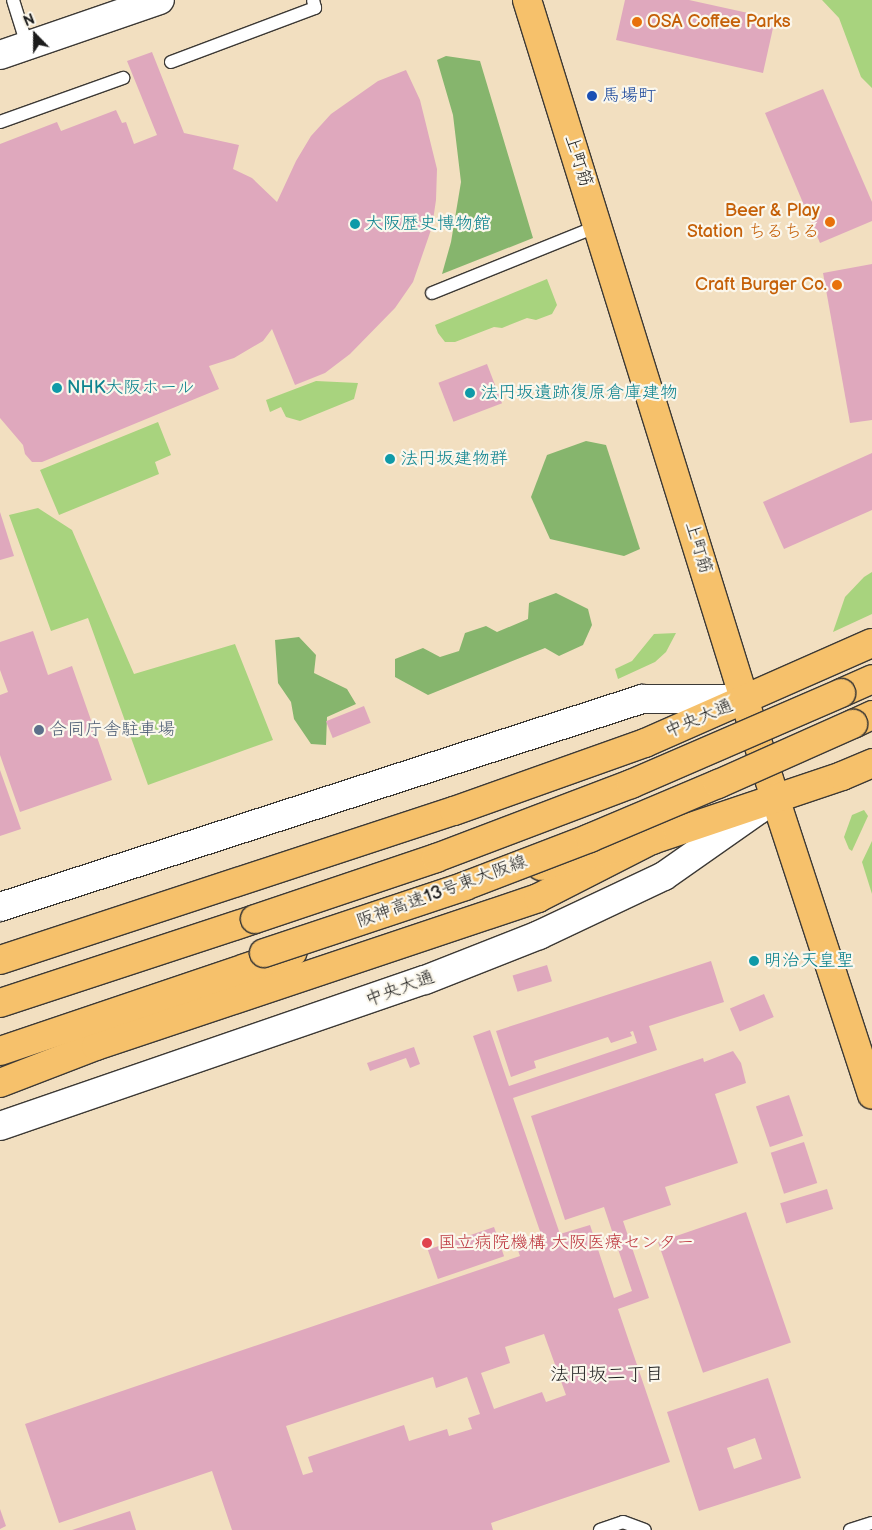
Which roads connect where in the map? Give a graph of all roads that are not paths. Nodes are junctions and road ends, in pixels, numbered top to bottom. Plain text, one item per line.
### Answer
1 (13, 0) edge
2 (160, 0) edge
3 (313, 0) edge
4 (526, 0) edge
5 (126, 6) edge
6 (27, 45) junction
7 (0, 55) edge
8 (171, 62) dead end
9 (123, 78) dead end
10 (0, 122) edge
11 (598, 226) junction
12 (432, 293) dead end
13 (872, 643) edge
14 (872, 679) edge
15 (745, 699) junction
16 (872, 715) edge
17 (872, 763) edge
18 (775, 798) junction
19 (0, 907) edge
20 (407, 927) junction
21 (0, 960) edge
22 (0, 1003) edge
23 (0, 1040) edge
24 (0, 1051) edge
25 (0, 1083) edge
26 (872, 1095) edge
27 (0, 1126) edge
28 (872, 1522) edge
29 (600, 1530) edge
30 (646, 1530) edge
31 (850, 1530) edge

1 - 6 lane
2 - 5 street
3 - 8 lane
4 - 11 main road, 上町筋
5 - 6 street
6 - 7 street
9 - 10 lane
11 - 12 lane
11 - 15 main road, 上町筋
13 - 15 main road, 中央大通
14 - 22 main road, 阪神高速13号東大阪線, bridge
15 - 18 main road, 上町筋
15 - 19 street, 中央大通
15 - 21 main road, 中央大通
16 - 23 main road, 阪神高速13号東大阪線, bridge
17 - 18 main road, 中央大通
18 - 20 main road, 中央大通
18 - 26 main road, 上町筋
18 - 27 street, 中央大通
20 - 24 main road
20 - 25 main road
28 - 31 lane
29 - 30 lane

